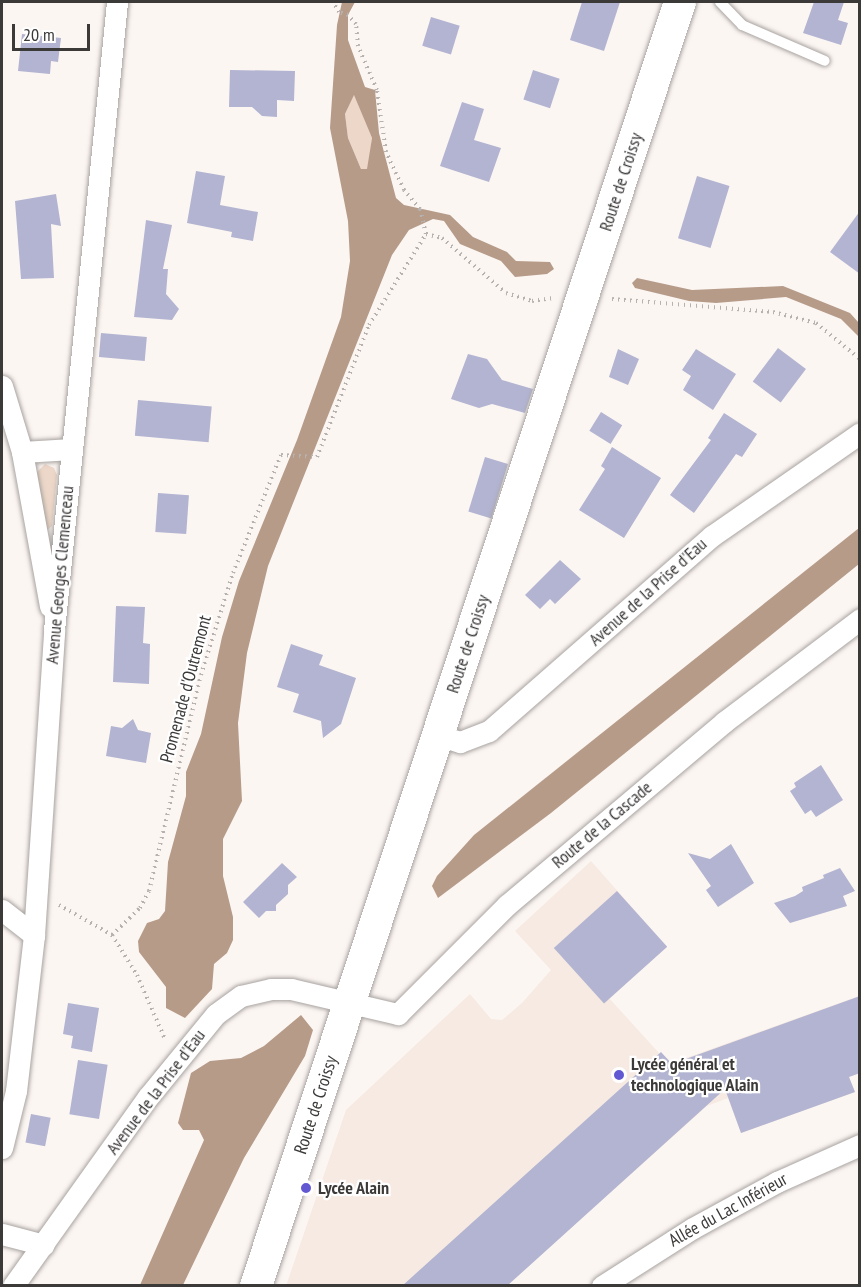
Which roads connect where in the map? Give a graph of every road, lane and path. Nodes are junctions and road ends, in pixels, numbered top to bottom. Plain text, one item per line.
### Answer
1 (117, 2) edge
2 (333, 2) edge
3 (680, 2) edge
4 (720, 2) edge
5 (825, 61) dead end
6 (426, 234) junction
7 (562, 297) dead end
8 (605, 299) dead end
9 (860, 359) edge
10 (2, 386) edge
11 (860, 433) edge
12 (72, 449) junction
13 (22, 452) junction
14 (860, 620) edge
15 (54, 630) junction
16 (438, 735) junction
17 (37, 894) junction
18 (2, 910) edge
19 (34, 935) junction
20 (112, 935) junction
21 (349, 1003) junction
22 (177, 1059) junction
23 (860, 1144) edge
24 (2, 1148) edge
25 (2, 1234) edge
26 (44, 1245) junction
27 (10, 1284) edge
28 (256, 1286) edge
29 (602, 1286) edge

1 - 12 street, Avenue Georges Clemenceau
2 - 6 path
3 - 16 main road, Route de Croissy
4 - 5 lane
6 - 7 path
6 - 20 path, Promenade d'Outremont
8 - 9 path
10 - 13 street
11 - 16 street, Avenue de la Prise d'Eau
12 - 13 street
12 - 15 street, Avenue Georges Clemenceau
13 - 15 street
14 - 21 street, Route de la Cascade
15 - 17 street, Avenue Georges Clemenceau
16 - 21 main road, Route de Croissy
17 - 19 street, Avenue Georges Clemenceau
17 - 20 path
18 - 19 street
19 - 24 street, Avenue Georges Clemenceau
20 - 22 path
21 - 22 street, Avenue de la Prise d'Eau
21 - 28 main road, Route de Croissy
22 - 26 street, Avenue de la Prise d'Eau
23 - 29 street, Allée du Lac Inférieur
25 - 26 street
26 - 27 street, Avenue de la Prise d'Eau

